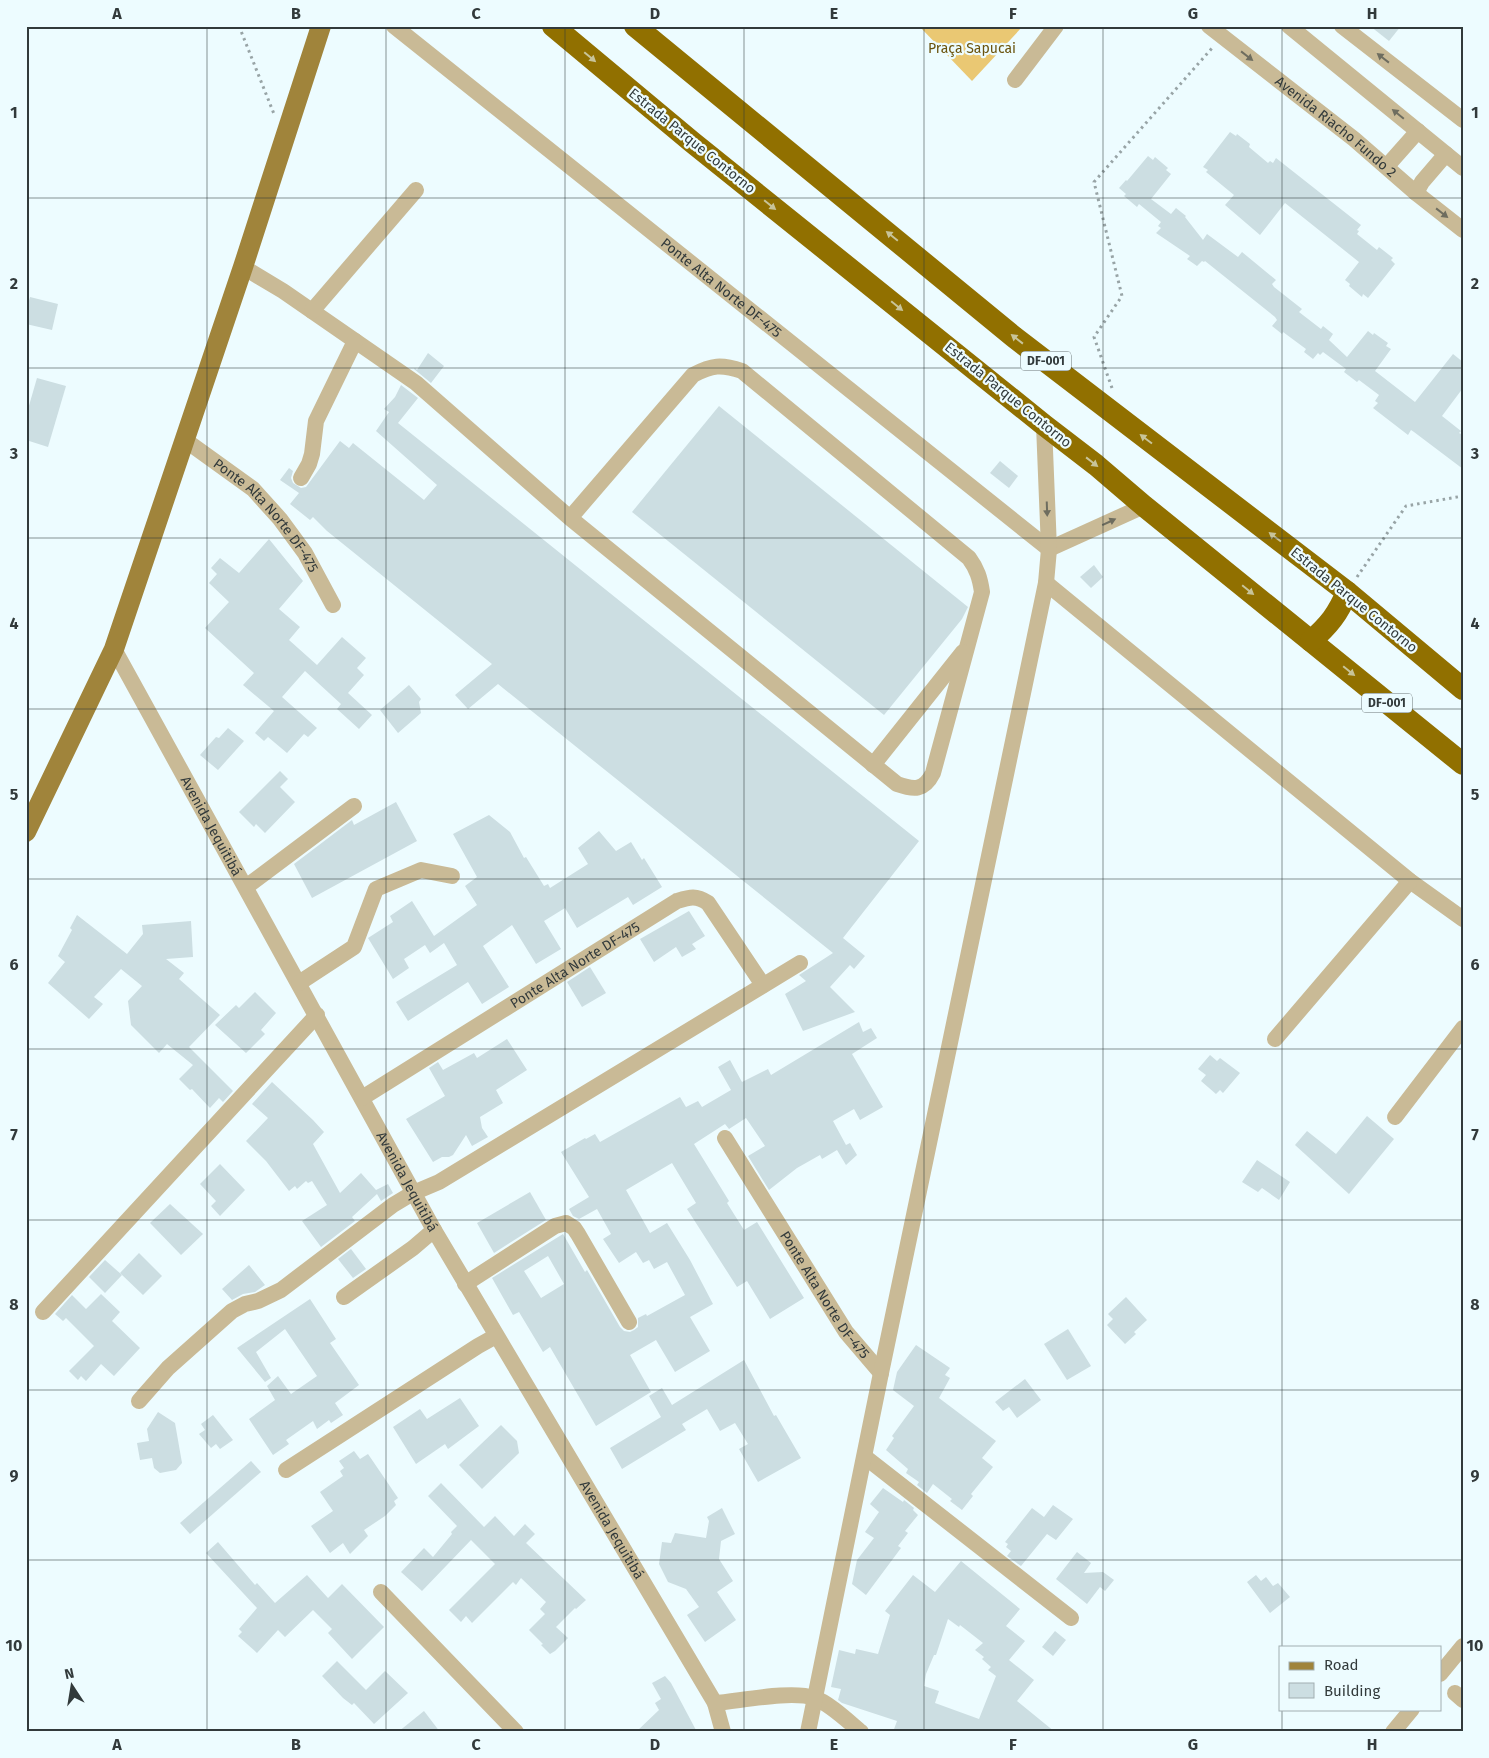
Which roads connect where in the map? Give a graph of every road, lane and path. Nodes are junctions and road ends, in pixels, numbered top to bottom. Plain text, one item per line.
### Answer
1 (239, 26) edge
2 (321, 26) edge
3 (394, 26) edge
4 (552, 26) edge
5 (636, 26) edge
6 (1056, 26) edge
7 (1289, 26) edge
8 (1342, 26) edge
9 (1215, 31) edge
10 (1014, 80) dead end
11 (1463, 120) edge
12 (1418, 131) junction
13 (284, 140) junction
14 (1446, 154) junction
15 (1387, 166) junction
16 (1463, 168) edge
17 (416, 190) dead end
18 (1416, 193) junction
19 (1463, 230) edge
20 (243, 266) junction
21 (312, 311) junction
22 (355, 341) junction
23 (1124, 422) junction
24 (1044, 425) junction
25 (185, 440) junction
26 (301, 478) dead end
27 (1463, 496) edge
28 (1144, 506) junction
29 (570, 518) junction
30 (1049, 549) junction
31 (1046, 583) junction
32 (1347, 592) junction
33 (333, 605) dead end
34 (1311, 641) junction
35 (967, 646) junction
36 (114, 649) junction
37 (1463, 689) edge
38 (1463, 764) edge
39 (873, 765) junction
40 (354, 806) dead end
41 (26, 832) edge
42 (452, 876) dead end
43 (1410, 880) junction
44 (246, 887) junction
45 (1463, 919) edge
46 (800, 963) dead end
47 (299, 983) junction
48 (763, 985) junction
49 (317, 1015) junction
50 (1463, 1028) edge
51 (1276, 1039) dead end
52 (362, 1098) junction
53 (1395, 1117) dead end
54 (725, 1138) dead end
55 (413, 1192) junction
56 (434, 1230) junction
57 (465, 1284) junction
58 (344, 1297) dead end
59 (43, 1312) dead end
60 (629, 1322) dead end
61 (496, 1336) junction
62 (881, 1373) junction
63 (139, 1401) dead end
64 (865, 1456) junction
65 (286, 1470) dead end
66 (381, 1592) dead end
67 (1071, 1618) dead end
68 (1463, 1646) edge
69 (1442, 1672) edge
70 (816, 1698) junction
71 (715, 1703) junction
72 (1411, 1710) edge
73 (516, 1732) edge
74 (723, 1732) edge
75 (808, 1732) edge
76 (861, 1732) edge
77 (1393, 1732) edge

1 - 13 path
2 - 13 main road
3 - 30 street, Ponte Alta Norte DF-475
4 -> 24 highway, Estrada Parque Contorno / DF-001
23 -> 5 highway, Estrada Parque Contorno / DF-001
6 - 10 street
12 -> 7 street
11 -> 8 street
9 -> 15 street, Avenida Riacho Fundo 2
9 - 23 path
12 - 14 street
12 - 15 street
13 - 20 main road
14 - 16 street
14 - 18 street
15 - 18 street, Avenida Riacho Fundo 2
17 - 21 street
18 -> 19 street, Avenida Riacho Fundo 2
20 - 21 street
20 - 25 main road
21 - 22 street
22 - 26 street
22 - 29 street
32 -> 23 highway, Estrada Parque Contorno / DF-001
24 -> 28 highway, Estrada Parque Contorno / DF-001
24 -> 30 street
25 - 33 street, Ponte Alta Norte DF-475
25 - 36 main road
27 - 32 path
30 -> 28 street
28 -> 34 highway, Estrada Parque Contorno / DF-001
29 - 35 street
29 - 39 street
30 - 31 street
31 - 43 street
31 - 62 street
32 - 34 highway
32 - 37 highway, Estrada Parque Contorno / DF-001
34 -> 38 highway, Estrada Parque Contorno / DF-001
35 - 39 street
35 - 39 street
36 - 41 main road
36 - 44 street, Avenida Jequitibá
40 - 44 street
42 - 47 street
43 - 45 street
43 - 51 street
44 - 47 street, Avenida Jequitibá
46 - 48 street
47 - 49 street, Avenida Jequitibá
48 - 52 street, Ponte Alta Norte DF-475
48 - 55 street
49 - 52 street, Avenida Jequitibá
49 - 59 street
50 - 53 street
52 - 55 street, Avenida Jequitibá
54 - 62 street, Ponte Alta Norte DF-475
55 - 56 street, Avenida Jequitibá
55 - 63 street
56 - 57 street, Avenida Jequitibá
56 - 58 street
57 - 60 street
57 - 61 street, Avenida Jequitibá
61 - 65 street
61 - 71 street, Avenida Jequitibá
62 - 64 street
64 - 67 street
64 - 70 street
66 - 73 street
68 - 69 street
70 - 71 street
70 - 75 street
70 - 76 street
71 - 74 street, Avenida Jequitibá
72 - 77 street

